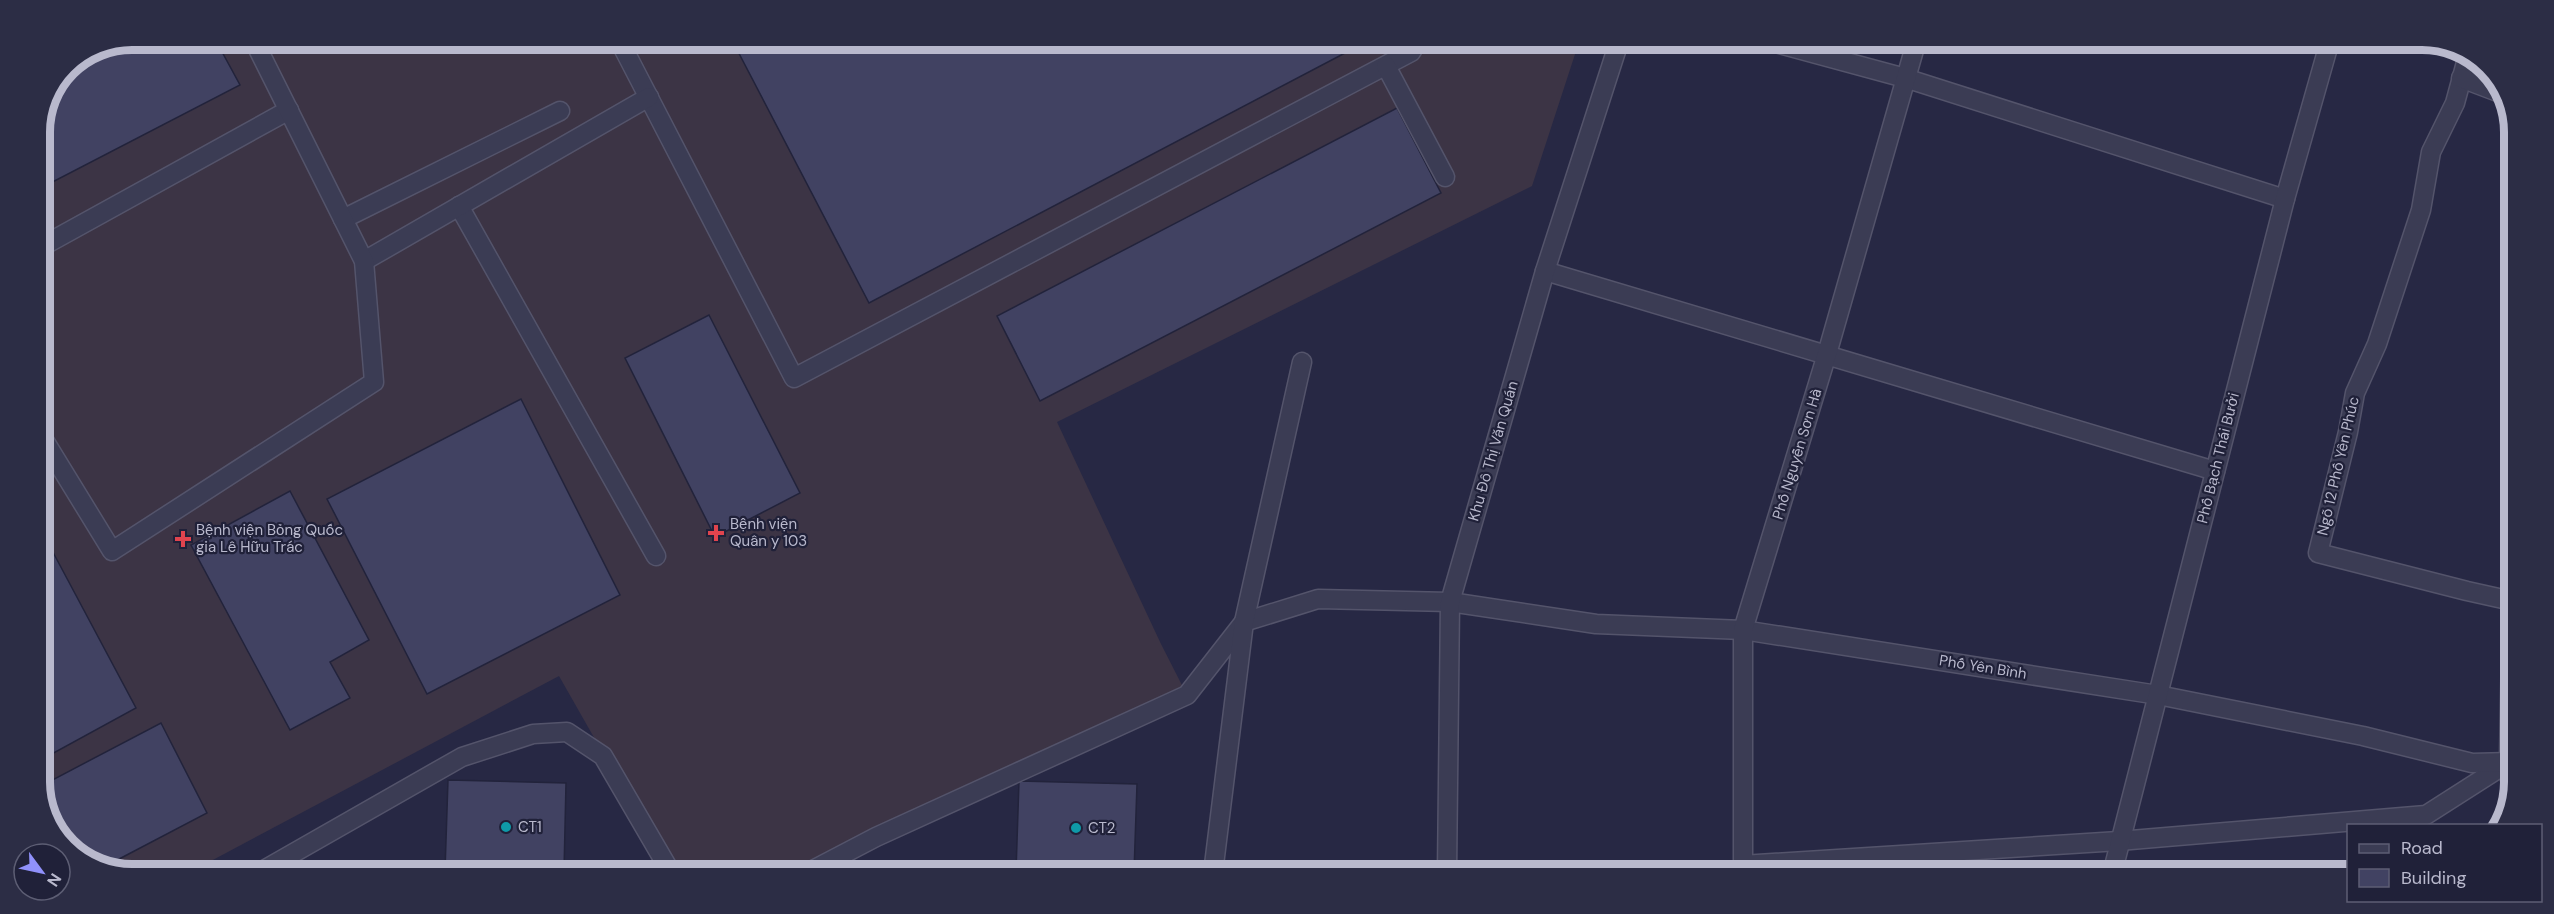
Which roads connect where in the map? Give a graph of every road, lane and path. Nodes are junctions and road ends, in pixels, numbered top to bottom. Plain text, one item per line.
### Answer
1 (259, 50) edge
2 (624, 50) edge
3 (1413, 50) edge
4 (1616, 50) edge
5 (1802, 50) edge
6 (1914, 50) edge
7 (2327, 50) edge
8 (2466, 61) edge
9 (1386, 66) junction
10 (1905, 78) junction
11 (2461, 78) junction
12 (2494, 91) edge
13 (649, 97) junction
14 (289, 110) junction
15 (560, 111) dead end
16 (1445, 177) dead end
17 (2285, 199) junction
18 (459, 206) junction
19 (343, 219) junction
20 (50, 242) edge
21 (364, 261) junction
22 (1545, 271) junction
23 (1827, 354) junction
24 (1302, 362) dead end
25 (50, 450) edge
26 (2215, 471) junction
27 (656, 555) dead end
28 (2504, 598) edge
29 (1450, 602) junction
30 (1244, 622) junction
31 (1743, 630) junction
32 (2158, 695) junction
33 (2504, 767) edge
34 (2504, 771) edge
35 (2119, 841) junction
36 (274, 864) edge
37 (666, 864) edge
38 (824, 864) edge
39 (1214, 864) edge
40 (1447, 864) edge
41 (1742, 864) edge
42 (1809, 864) edge
43 (2114, 864) edge

1 - 14 street
2 - 13 street
3 - 9 street
4 - 22 street, Khu Đô Thị Văn Quán
5 - 10 street
6 - 10 street, Phố Nguyễn Sơn Hà
7 - 17 street, Phố Bạch Thái Bưởi
8 - 11 street, Ngõ 12 Phố Yên Phúc
9 - 13 street
9 - 16 street
10 - 17 street
10 - 23 street, Phố Nguyễn Sơn Hà
11 - 12 street
11 - 28 street, Ngõ 12 Phố Yên Phúc
13 - 18 street
14 - 19 street
14 - 20 street
15 - 19 street
17 - 26 street, Phố Bạch Thái Bưởi
18 - 21 street
18 - 27 street
19 - 21 street
21 - 25 street
22 - 23 street
22 - 29 street, Khu Đô Thị Văn Quán
23 - 26 street
23 - 31 street, Phố Nguyễn Sơn Hà
24 - 30 street
26 - 32 street, Phố Bạch Thái Bưởi
29 - 30 street, Phố Yên Bình
29 - 31 street, Phố Yên Bình
29 - 40 street, Khu Đô Thị Văn Quán
30 - 38 street
30 - 39 street
31 - 32 street, Phố Yên Bình
31 - 41 street, Phố Nguyễn Sơn Hà
32 - 33 street, Phố Yên Bình
32 - 35 street, Phố Bạch Thái Bưởi
34 - 35 street
35 - 42 street
35 - 43 street, Phố Bạch Thái Bưởi
36 - 37 street

